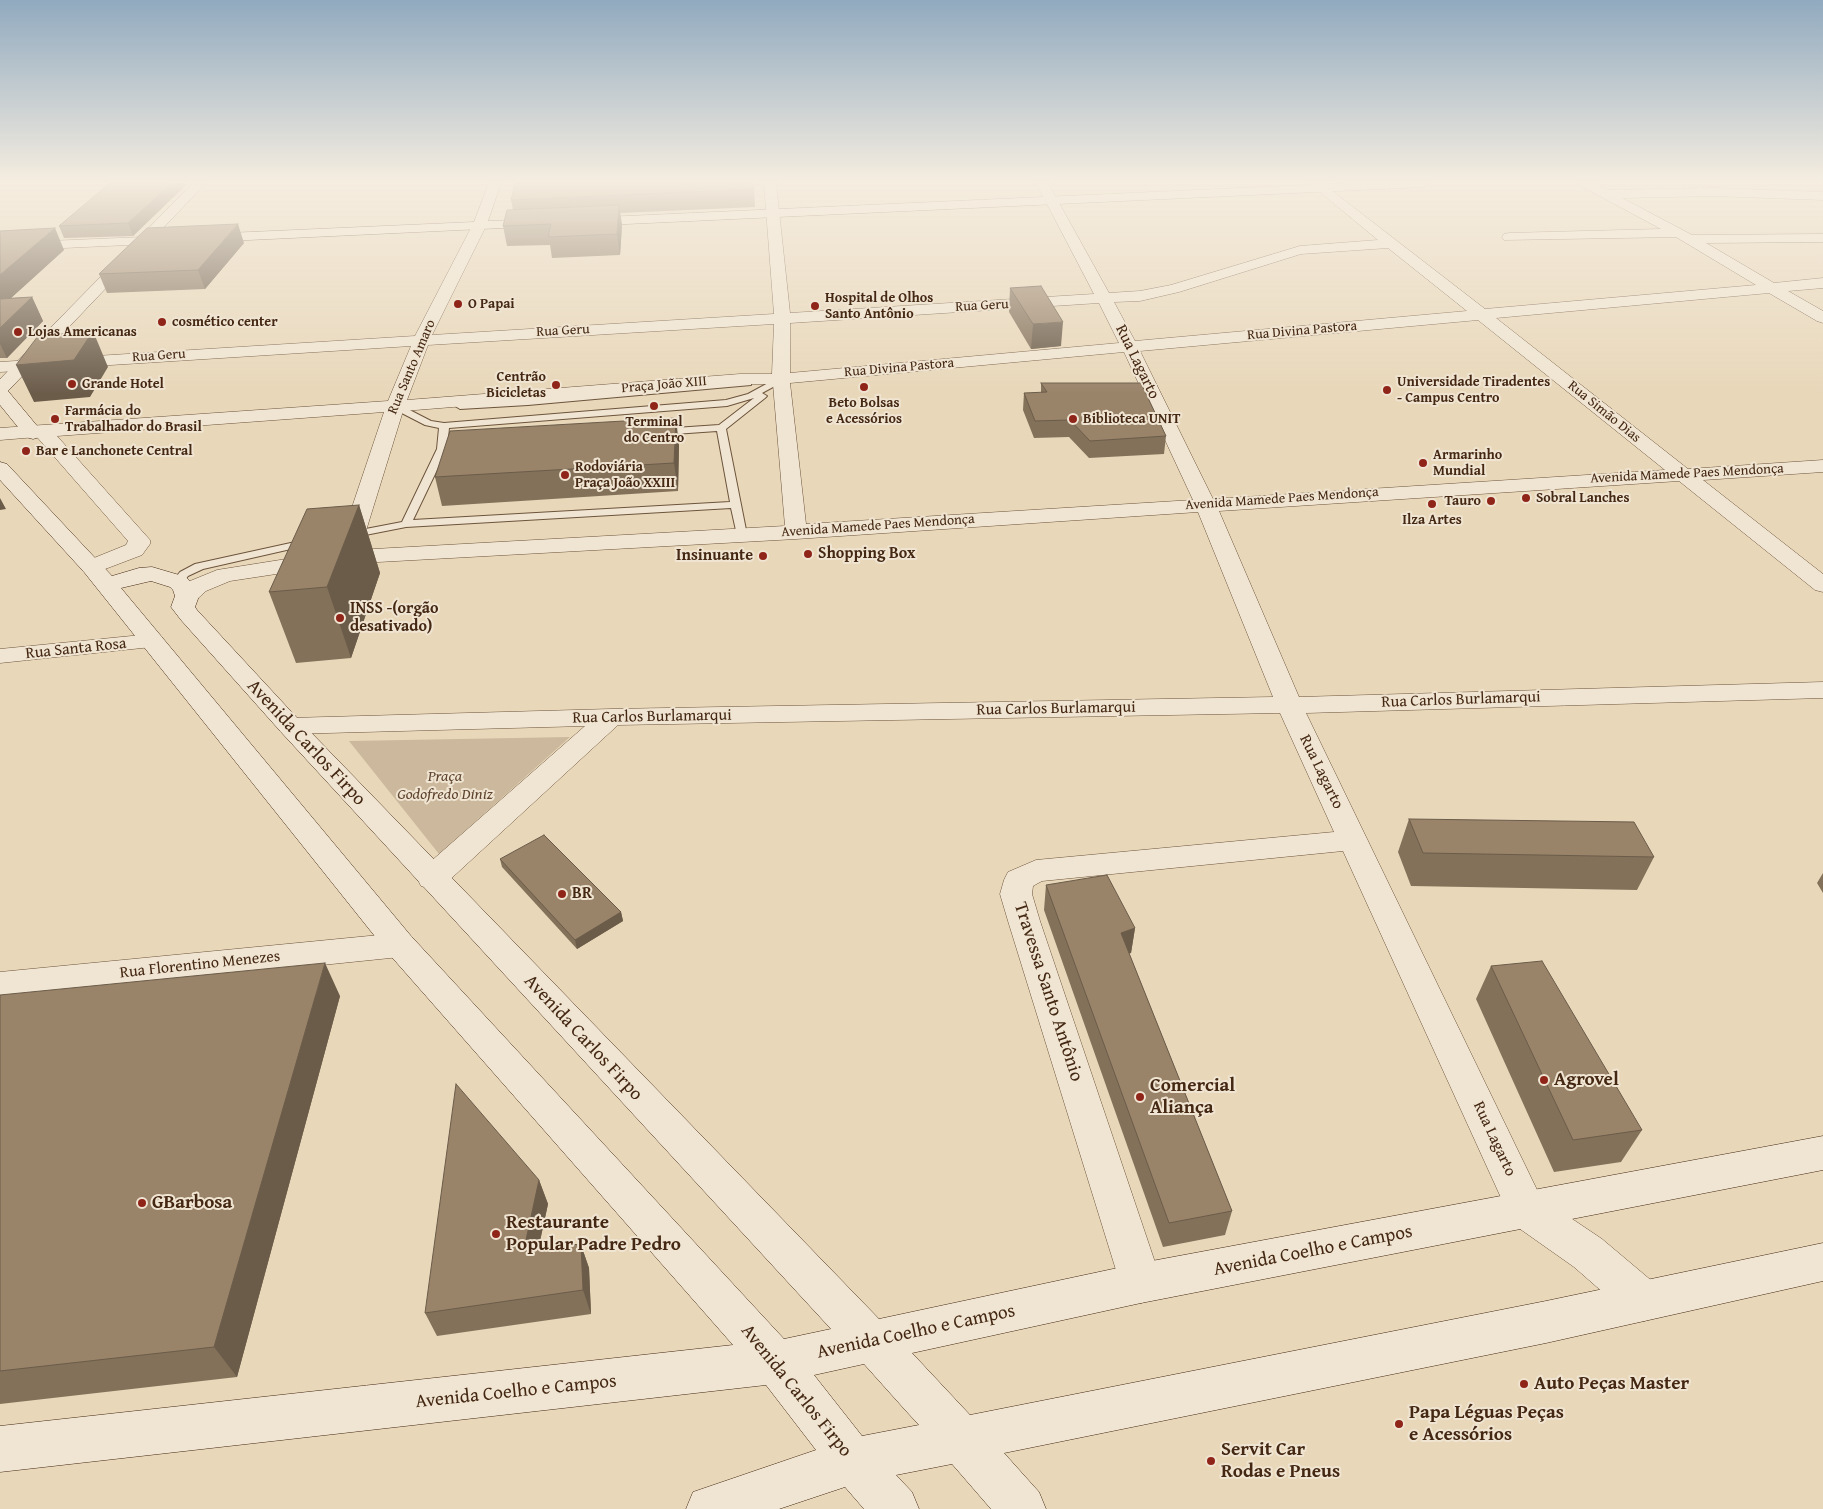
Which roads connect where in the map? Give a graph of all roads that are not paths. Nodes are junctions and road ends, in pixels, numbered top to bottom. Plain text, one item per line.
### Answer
1 (132, 253) edge
2 (465, 253) edge
3 (776, 253) edge
4 (1081, 253) edge
5 (1289, 253) edge
6 (1406, 253) edge
7 (1713, 253) edge
8 (1823, 283) edge
9 (1772, 288) junction
10 (1105, 298) junction
11 (1483, 314) junction
12 (782, 318) junction
13 (1823, 318) edge
14 (422, 339) junction
15 (1130, 346) junction
16 (22, 365) junction
17 (0, 366) edge
18 (781, 379) junction
19 (0, 389) edge
20 (0, 394) edge
21 (395, 406) junction
22 (444, 426) junction
23 (722, 428) junction
24 (38, 432) junction
25 (653, 433) edge
26 (0, 434) edge
27 (1823, 466) edge
28 (0, 468) edge
29 (1681, 474) junction
30 (1206, 504) junction
31 (735, 505) junction
32 (406, 524) junction
33 (796, 532) junction
34 (742, 536) junction
35 (339, 542) junction
36 (99, 576) junction
37 (1823, 585) edge
38 (182, 589) junction
39 (152, 641) junction
40 (0, 656) edge
41 (1823, 690) edge
42 (1289, 705) junction
43 (611, 717) junction
44 (290, 726) junction
45 (1354, 840) junction
46 (432, 878) junction
47 (400, 945) junction
48 (0, 985) edge
49 (1823, 1153) edge
50 (1527, 1211) junction
51 (1823, 1262) edge
52 (1141, 1283) junction
53 (1644, 1302) junction
54 (871, 1343) junction
55 (776, 1362) junction
56 (962, 1439) junction
57 (0, 1450) edge
58 (852, 1460) junction
59 (710, 1509) edge
60 (895, 1509) edge
61 (1022, 1509) edge

1 - 16 street
2 - 14 street, Rua Santo Amaro
3 - 12 street
4 - 10 street, Rua Lagarto
5 - 10 street, Rua Geru
6 - 11 street, Rua Simão Dias
7 - 9 street
8 - 9 street, Rua Divina Pastora
9 - 11 street, Rua Divina Pastora
9 - 13 street
10 - 12 street, Rua Geru
10 - 15 street, Rua Lagarto
11 - 15 street, Rua Divina Pastora
11 - 29 street, Rua Simão Dias
12 - 14 street, Rua Geru
12 - 18 street
14 - 16 street, Rua Geru
14 - 21 street, Rua Santo Amaro
15 - 18 street, Rua Divina Pastora
15 - 30 street, Rua Lagarto
16 - 17 street, Rua Geru
16 - 19 street
18 - 21 street, Praça João XIII
18 - 22 lane
18 - 23 lane
18 - 33 street
20 - 24 street
21 - 22 lane
21 - 24 street, Praça João XIII
21 - 35 street, Rua Santo Amaro
22 - 32 lane
23 - 25 lane
23 - 31 lane
24 - 26 street, Praça João XIII
24 - 36 street
27 - 29 street, Avenida Mamede Paes Mendonça
28 - 36 street, Avenida Carlos Firpo
29 - 30 street, Avenida Mamede Paes Mendonça
29 - 37 street, Rua Simão Dias
30 - 33 street, Avenida Mamede Paes Mendonça
30 - 42 street, Rua Lagarto
31 - 32 lane
31 - 34 lane
32 - 35 lane
33 - 34 street, Avenida Mamede Paes Mendonça
34 - 35 street
35 - 38 street
35 - 38 lane
36 - 38 street
36 - 39 street, Avenida Carlos Firpo
38 - 44 street, Avenida Carlos Firpo
39 - 40 street, Rua Santa Rosa
39 - 47 street, Avenida Carlos Firpo
41 - 42 street, Rua Carlos Burlamarqui
42 - 43 street, Rua Carlos Burlamarqui
42 - 45 street, Rua Lagarto
43 - 44 street, Rua Carlos Burlamarqui
43 - 46 street
44 - 46 street, Avenida Carlos Firpo
45 - 50 street, Rua Lagarto
45 - 52 street, Travessa Santo Antônio
46 - 54 street, Avenida Carlos Firpo
47 - 48 street, Rua Florentino Menezes
47 - 55 street, Avenida Carlos Firpo
49 - 50 street, Avenida Coelho e Campos
50 - 52 street, Avenida Coelho e Campos
50 - 53 street
51 - 53 street
52 - 54 street, Avenida Coelho e Campos
53 - 56 street
54 - 55 street, Avenida Coelho e Campos
54 - 56 street, Avenida Carlos Firpo
55 - 57 street, Avenida Coelho e Campos
55 - 58 street, Avenida Carlos Firpo
56 - 58 street
56 - 61 street, Avenida Carlos Firpo
58 - 59 street
58 - 60 street, Avenida Carlos Firpo

